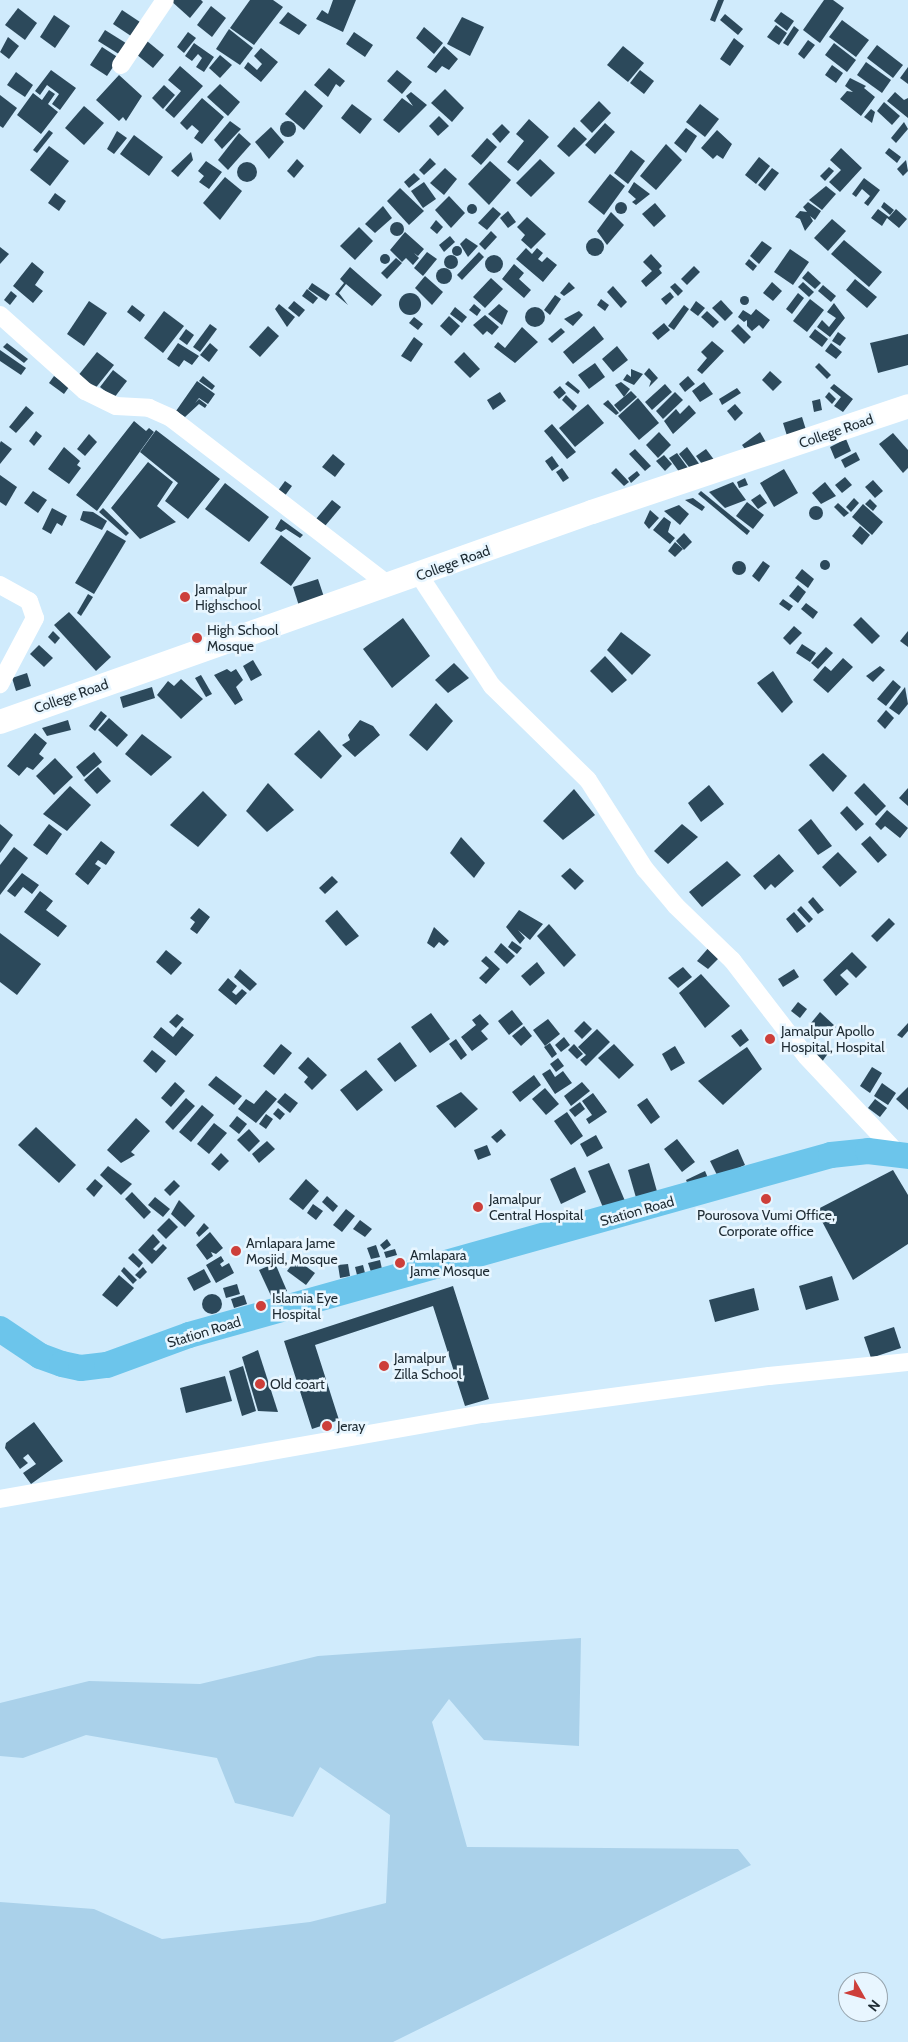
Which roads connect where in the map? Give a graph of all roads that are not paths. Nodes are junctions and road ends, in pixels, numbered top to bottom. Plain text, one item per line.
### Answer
1 (165, 0) edge
2 (120, 65) dead end
3 (0, 316) edge
4 (908, 406) edge
5 (418, 575) junction
6 (0, 585) edge
7 (390, 586) junction
8 (0, 684) edge
9 (1, 719) edge
10 (902, 1154) edge
11 (0, 1329) edge
12 (908, 1362) edge
13 (0, 1499) edge

1 - 2 street
3 - 7 street
4 - 5 main road, College Road
5 - 7 main road, College Road
5 - 10 street
6 - 8 street
7 - 9 main road, College Road
10 - 11 main road, Station Road
12 - 13 street

